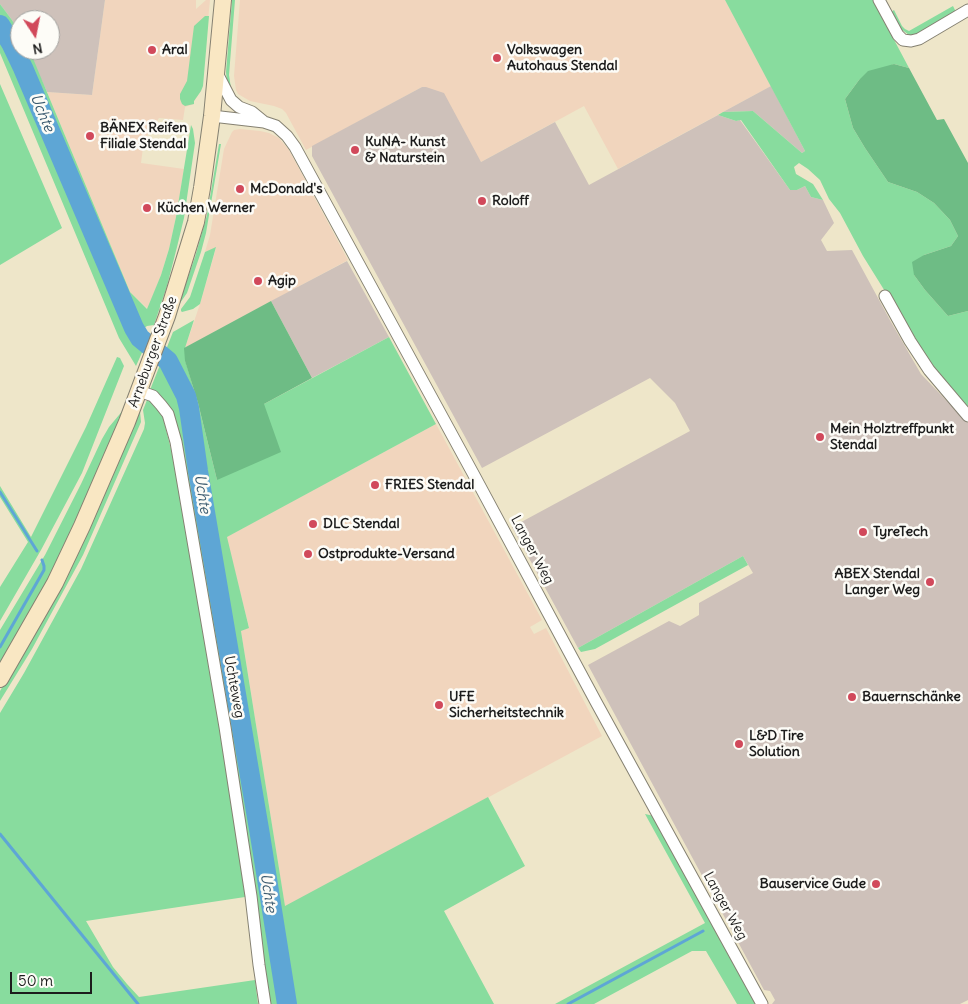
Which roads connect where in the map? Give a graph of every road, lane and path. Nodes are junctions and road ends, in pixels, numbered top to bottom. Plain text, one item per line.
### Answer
1 (223, 0) edge
2 (879, 0) edge
3 (967, 10) edge
4 (216, 72) junction
5 (212, 116) junction
6 (264, 122) junction
7 (885, 296) dead end
8 (139, 391) junction
9 (968, 416) edge
10 (0, 679) edge
11 (265, 1004) edge
12 (762, 1004) edge

1 - 4 main road, Arneburger Straße
2 - 3 street
4 - 5 main road, Arneburger Straße
4 - 6 street, Langer Weg
5 - 6 street, Langer Weg
5 - 8 main road, Arneburger Straße
6 - 12 street, Langer Weg
7 - 9 street
8 - 10 main road, Arneburger Straße
8 - 11 street, Uchteweg

